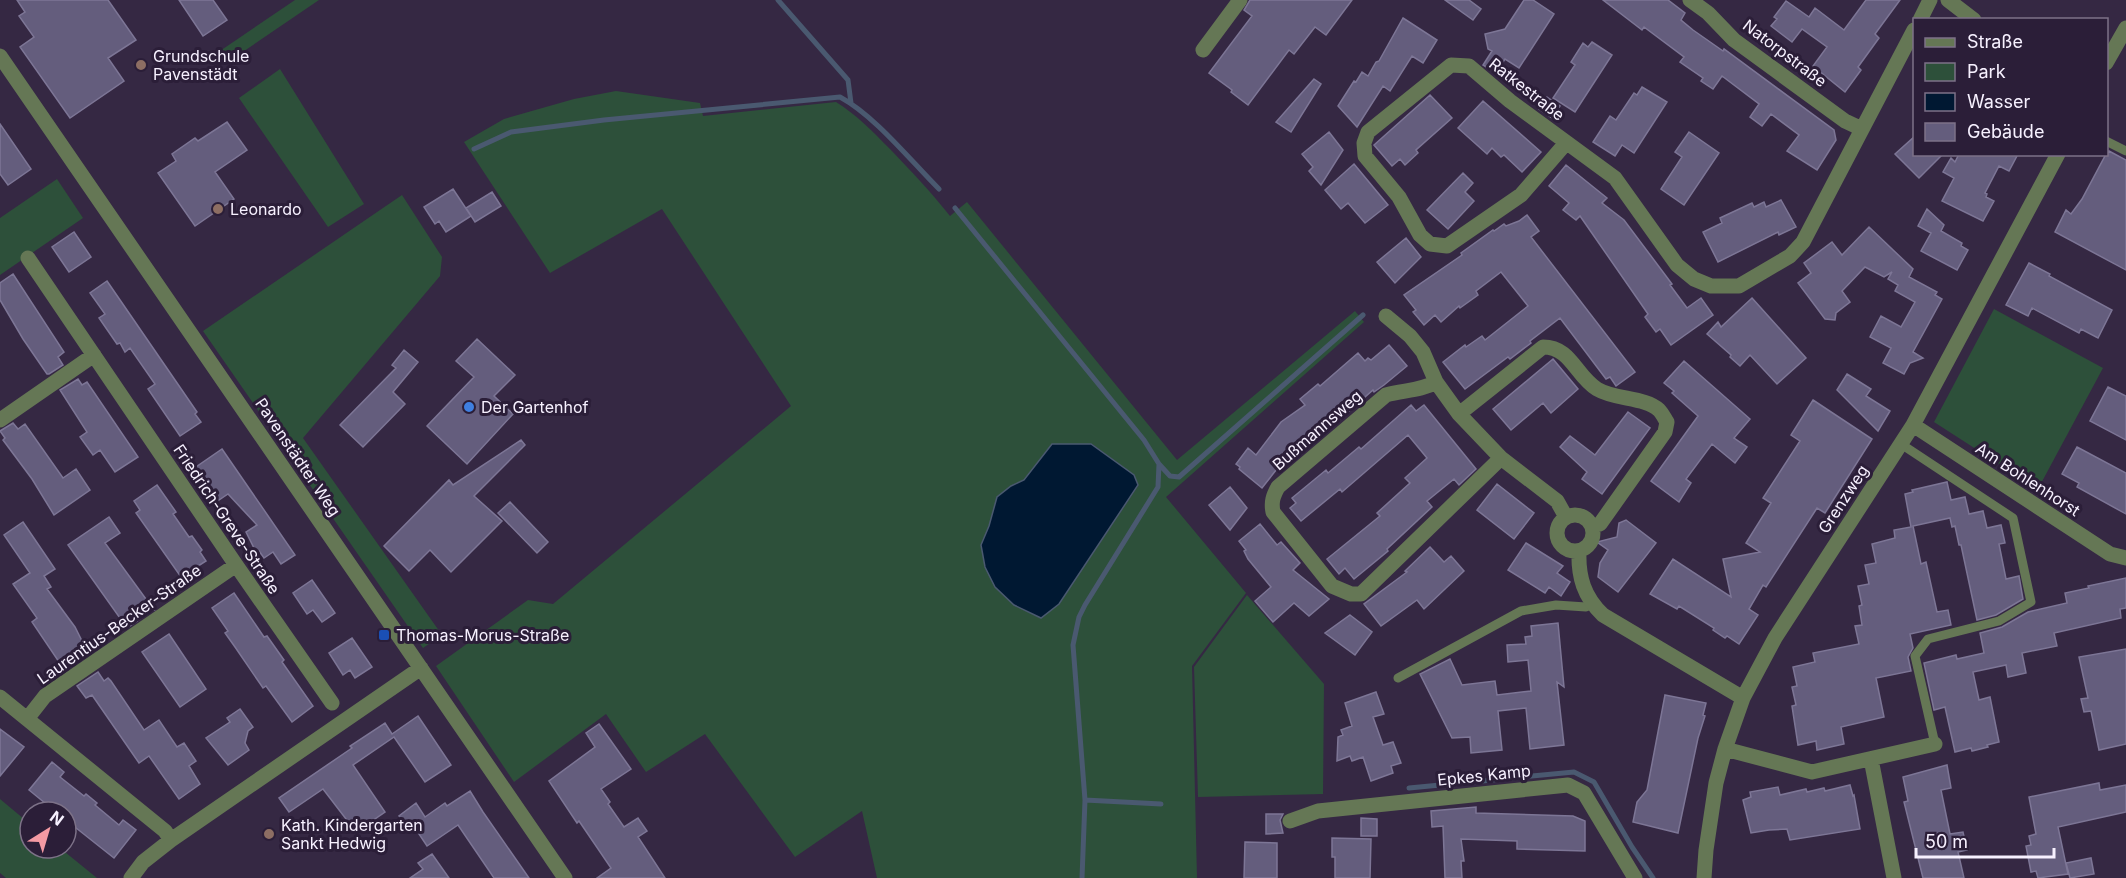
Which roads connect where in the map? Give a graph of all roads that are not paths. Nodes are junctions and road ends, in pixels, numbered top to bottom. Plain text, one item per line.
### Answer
1 (1240, 0) edge
2 (1690, 0) edge
3 (1930, 0) edge
4 (1948, 0) edge
5 (1921, 18) edge
6 (1971, 18) edge
7 (2126, 28) edge
8 (1913, 32) edge
9 (1203, 50) dead end
10 (0, 56) edge
11 (2108, 60) edge
12 (1862, 129) junction
13 (2108, 142) edge
14 (1566, 143) junction
15 (2126, 151) edge
16 (2057, 156) edge
17 (28, 258) dead end
18 (1386, 316) dead end
19 (94, 355) junction
20 (1436, 382) junction
21 (1459, 414) junction
22 (0, 420) edge
23 (1913, 425) junction
24 (1901, 444) junction
25 (1501, 458) junction
26 (1566, 517) junction
27 (1592, 526) junction
28 (1579, 551) junction
29 (2126, 558) edge
30 (236, 565) junction
31 (1592, 604) junction
32 (421, 668) junction
33 (1398, 678) dead end
34 (0, 697) edge
35 (1743, 698) junction
36 (332, 703) dead end
37 (27, 718) junction
38 (1935, 744) joint
39 (1725, 749) junction
40 (1871, 759) junction
41 (1290, 821) dead end
42 (171, 840) junction
43 (131, 878) edge
44 (565, 878) edge
45 (1635, 878) edge
46 (1704, 878) edge
47 (1894, 878) edge

1 - 9 street
2 - 12 street, Natorpstraße
3 - 5 street
4 - 6 street
7 - 11 street
8 - 12 street, Ratkestraße
10 - 32 street, Pavenstädter Weg
12 - 14 street, Ratkestraße
13 - 15 lane
14 - 14 street, Ratkestraße
16 - 23 street, Grenzweg
17 - 19 street, Friedrich-Greve-Straße
18 - 20 street
19 - 22 street
19 - 30 street, Friedrich-Greve-Straße
20 - 21 street
20 - 25 street, Bußmannsweg
21 - 25 street
21 - 27 street
23 - 24 street, Grenzweg
23 - 29 street, Am Bohlenhorst
24 - 35 street, Grenzweg
24 - 38 lane
25 - 26 street
26 - 27 street
26 - 28 street
27 - 28 street
28 - 31 street
30 - 36 street, Friedrich-Greve-Straße
30 - 37 street, Laurentius-Becker-Straße
31 - 33 lane
31 - 35 street
32 - 42 street
32 - 44 street, Pavenstädter Weg
34 - 37 street
35 - 39 street, Grenzweg
37 - 42 street
38 - 40 street
39 - 40 street
39 - 46 street, Grenzweg
40 - 47 street
41 - 45 street, Epkes Kamp
42 - 43 street

